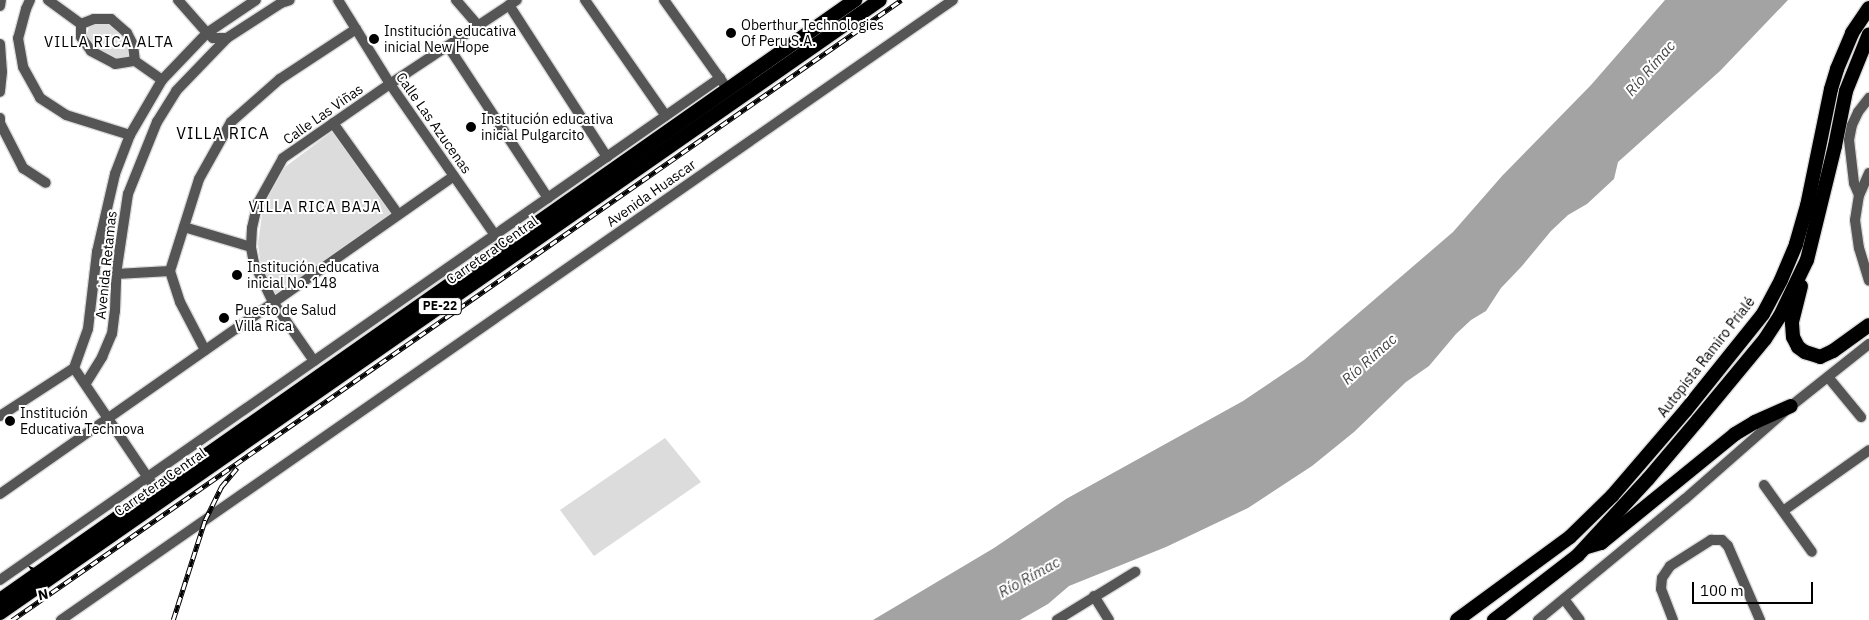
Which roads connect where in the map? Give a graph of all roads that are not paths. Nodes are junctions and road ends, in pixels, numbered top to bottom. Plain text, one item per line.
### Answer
1 (1, 0) edge
2 (30, 0) edge
3 (48, 0) edge
4 (178, 0) edge
5 (256, 0) edge
6 (290, 0) edge
7 (338, 0) edge
8 (456, 0) edge
9 (585, 0) edge
10 (664, 0) edge
11 (855, 0) edge
12 (880, 0) edge
13 (953, 0) edge
14 (513, 3) edge
15 (0, 6) edge
16 (1869, 8) edge
17 (81, 24) junction
18 (478, 25) junction
19 (356, 29) junction
20 (207, 33) junction
21 (1869, 34) edge
22 (227, 38) junction
23 (0, 44) edge
24 (448, 46) junction
25 (135, 61) junction
26 (162, 80) junction
27 (724, 83) junction
28 (390, 84) junction
29 (0, 92) edge
30 (1869, 98) edge
31 (666, 116) junction
32 (0, 118) edge
33 (333, 123) junction
34 (679, 132) junction
35 (130, 135) junction
36 (607, 157) junction
37 (1869, 172) edge
38 (454, 176) junction
39 (46, 184) dead end
40 (1859, 195) junction
41 (548, 198) junction
42 (398, 214) junction
43 (184, 227) junction
44 (495, 235) junction
45 (251, 247) junction
46 (1807, 260) junction
47 (170, 271) junction
48 (116, 274) junction
49 (1869, 281) edge
50 (273, 302) junction
51 (1869, 325) edge
52 (1869, 344) edge
53 (205, 350) junction
54 (314, 361) junction
55 (74, 368) junction
56 (1828, 377) junction
57 (86, 383) junction
58 (1791, 406) junction
59 (0, 416) edge
60 (108, 417) junction
61 (1862, 417) dead end
62 (1869, 450) edge
63 (148, 476) junction
64 (1764, 486) dead end
65 (157, 491) junction
66 (0, 494) edge
67 (1783, 511) junction
68 (1584, 548) junction
69 (1812, 552) dead end
70 (1135, 572) dead end
71 (0, 580) edge
72 (1094, 596) junction
73 (1564, 598) junction
74 (0, 600) edge
75 (0, 613) edge
76 (61, 620) edge
77 (1057, 620) edge
78 (1109, 620) edge
79 (1457, 620) edge
80 (1494, 620) edge
81 (1538, 620) edge
82 (1580, 620) edge
83 (1673, 620) edge
84 (1760, 620) edge

1 - 15 street
2 - 35 street
3 - 17 street
4 - 20 street
5 - 20 street
6 - 22 street, Avenida Retamas
7 - 19 street, Calle Las Azucenas
8 - 18 street
9 - 31 street
10 - 27 street
11 - 27 highway, Carretera Central / PE-22
12 - 34 highway, Carretera Central / PE-22
13 - 76 street, Avenida Huascar
14 - 18 street, Calle Las Viñas
14 - 36 street
16 - 79 highway, Autopista Ramiro Prialé
17 - 25 street
17 - 25 street
18 - 24 street, Calle Las Viñas
19 - 28 street, Calle Las Azucenas
19 - 43 street
20 - 22 street
20 - 26 street
21 - 46 highway
22 - 48 street, Avenida Retamas
23 - 29 street
24 - 28 street, Calle Las Viñas
24 - 41 street
25 - 26 street
26 - 35 street
27 - 31 street
27 - 34 highway, Carretera Central / PE-22
28 - 33 street, Calle Las Viñas
28 - 38 street, Calle Las Azucenas
30 - 40 street
31 - 36 street
32 - 39 street
33 - 42 street
33 - 45 street, Calle Las Viñas
34 - 65 highway, Carretera Central / PE-22
34 - 75 highway, Carretera Central / PE-22
35 - 55 street
36 - 41 street
37 - 40 street
38 - 42 street
38 - 44 street, Calle Las Azucenas
40 - 49 street
41 - 44 street
42 - 50 street
43 - 45 street
43 - 47 street
44 - 54 street
45 - 50 street, Calle Las Viñas
46 - 51 highway
46 - 68 highway
47 - 48 street
47 - 53 street
48 - 57 street, Avenida Retamas
50 - 53 street
50 - 54 street, Calle Las Viñas
52 - 56 street
53 - 60 street
54 - 63 street
55 - 57 street
55 - 59 street
56 - 58 street
56 - 61 street
57 - 60 street
58 - 68 highway
58 - 73 street
60 - 63 street
60 - 66 street
62 - 67 street
63 - 65 street
63 - 71 street
64 - 67 street
65 - 74 highway, Carretera Central / PE-22
67 - 69 street
68 - 80 highway
70 - 72 street
72 - 77 street
72 - 78 street
73 - 81 street
73 - 82 street
83 - 84 street

